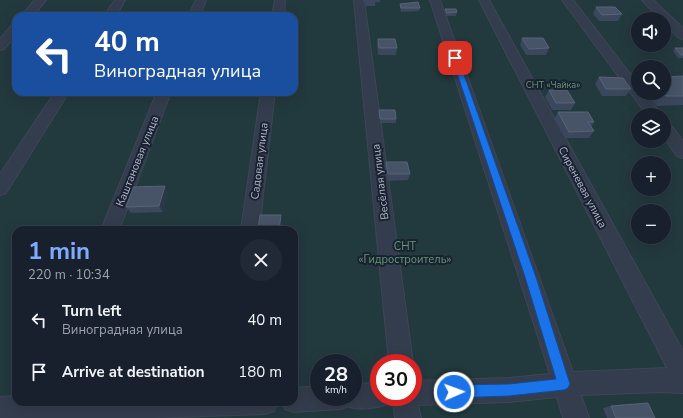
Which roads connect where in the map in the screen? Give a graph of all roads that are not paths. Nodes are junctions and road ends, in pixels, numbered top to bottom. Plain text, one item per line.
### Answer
1 (41, 0) edge
2 (120, 0) edge
3 (201, 0) edge
4 (280, 0) edge
5 (359, 0) edge
6 (435, 0) edge
7 (484, 0) edge
8 (568, 0) edge
9 (647, 0) edge
10 (30, 12) edge
11 (112, 12) edge
12 (196, 12) edge
13 (278, 12) edge
14 (12, 32) edge
15 (683, 35) edge
16 (0, 46) edge
17 (631, 84) edge
18 (59, 96) edge
19 (162, 96) edge
20 (267, 96) edge
21 (643, 100) edge
22 (650, 108) edge
23 (671, 136) edge
24 (683, 152) edge
25 (0, 188) edge
26 (112, 226) edge
27 (251, 226) edge
28 (401, 354) edge
29 (683, 375) edge
30 (683, 381) edge
31 (564, 384) junction
32 (422, 393) edge
33 (310, 399) edge
34 (298, 400) edge
35 (240, 406) edge
36 (406, 406) edge
37 (227, 408) edge
38 (0, 409) edge
39 (39, 409) edge
40 (408, 418) edge
41 (576, 418) edge

1 - 10 street
2 - 11 street
3 - 12 street
4 - 13 street
5 - 28 street, Весёлая улица
6 - 31 street
7 - 29 street, Сиреневая улица
8 - 17 street
9 - 15 street
14 - 16 street
18 - 25 street
19 - 26 street, Каштановая улица
20 - 27 street, Садовая улица
21 - 22 street
23 - 24 street
30 - 31 street
31 - 32 street
31 - 41 street
33 - 34 street
35 - 37 street
36 - 40 street
37 - 39 street
38 - 39 street

